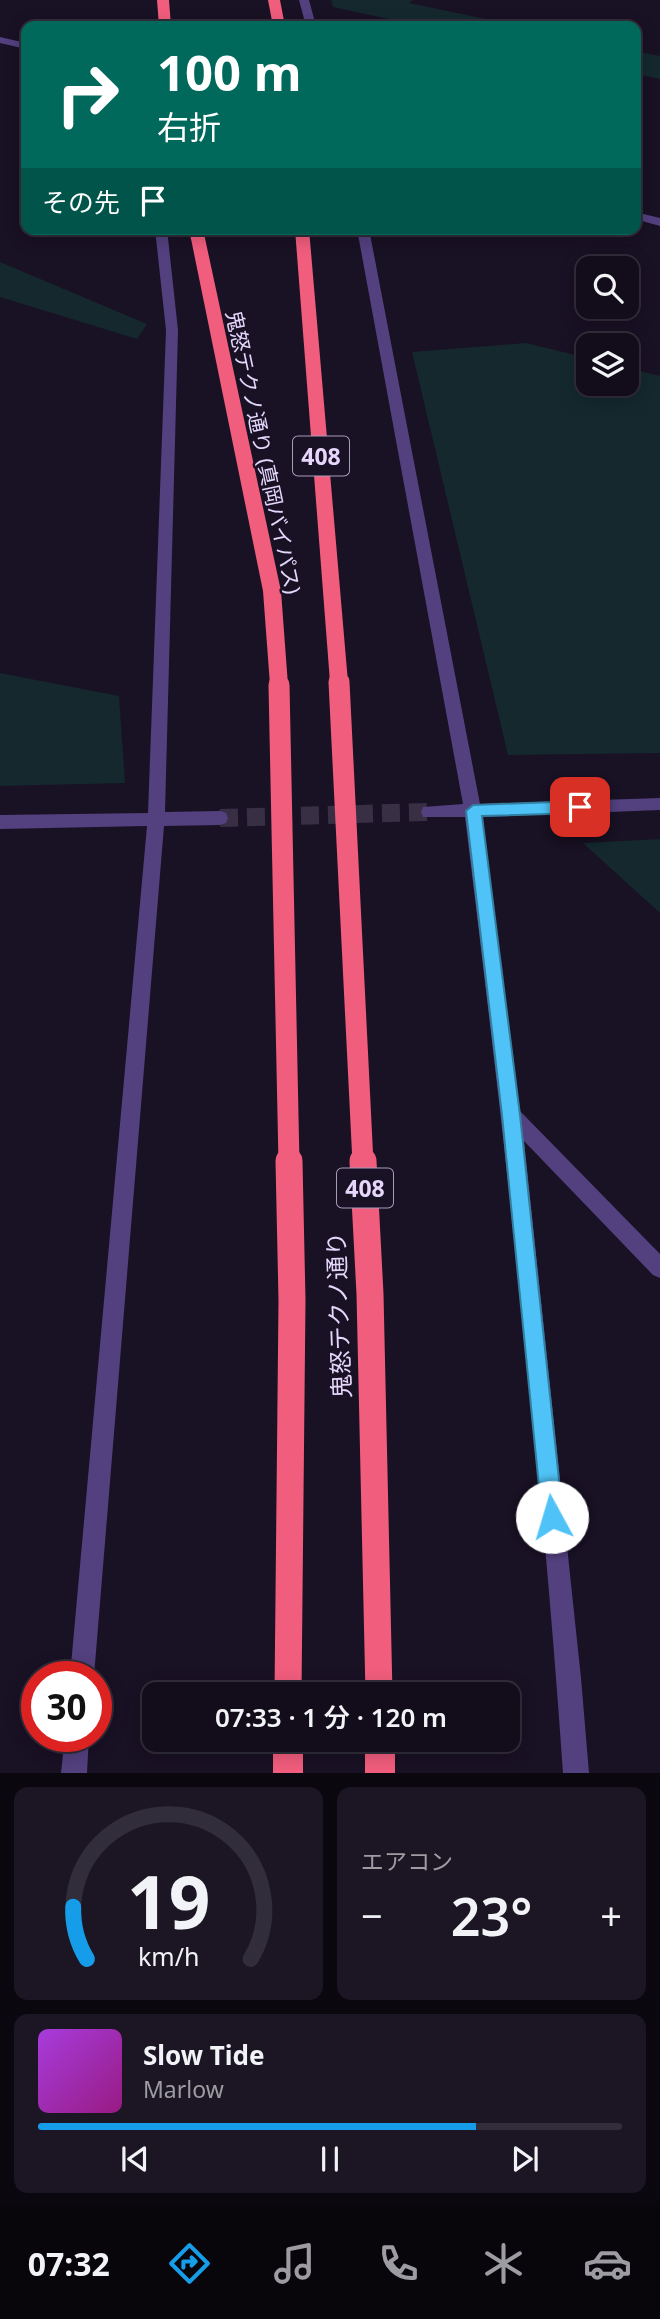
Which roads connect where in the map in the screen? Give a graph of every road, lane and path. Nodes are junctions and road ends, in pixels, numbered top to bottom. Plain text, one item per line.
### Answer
1 (163, 0) edge
2 (274, 0) edge
3 (304, 0) edge
4 (165, 21) edge
5 (278, 21) edge
6 (310, 21) edge
7 (0, 40) edge
8 (21, 45) edge
9 (641, 217) edge
10 (660, 222) edge
11 (162, 235) edge
12 (197, 235) edge
13 (302, 235) edge
14 (364, 235) edge
15 (339, 682) joint
16 (279, 685) joint
17 (660, 804) edge
18 (473, 811) junction
19 (429, 812) tunnel mouth
20 (220, 818) tunnel mouth
21 (156, 821) junction
22 (0, 822) edge
23 (511, 1115) junction
24 (660, 1268) edge
25 (83, 1661) edge
26 (288, 1682) edge
27 (379, 1682) edge
28 (76, 1752) edge
29 (288, 1752) edge
30 (380, 1752) edge
31 (74, 1773) edge
32 (288, 1773) edge
33 (380, 1773) edge
34 (576, 1773) edge

1 - 4 highway
2 - 5 highway
3 - 6 street
7 - 8 street
9 - 10 street
11 - 21 street
12 - 16 highway, 鬼怒テクノ通り (真岡バイパス)
13 - 15 highway, 鬼怒テクノ通り (真岡バイパス) / 408
14 - 18 street
15 - 27 highway, 鬼怒テクノ通り / 408, bridge
16 - 26 highway, 鬼怒テクノ通り, bridge
17 - 18 street
18 - 19 street
18 - 23 street
20 - 21 street
21 - 22 street
21 - 25 street
23 - 24 street
23 - 34 street
28 - 31 street
29 - 32 highway
30 - 33 highway

